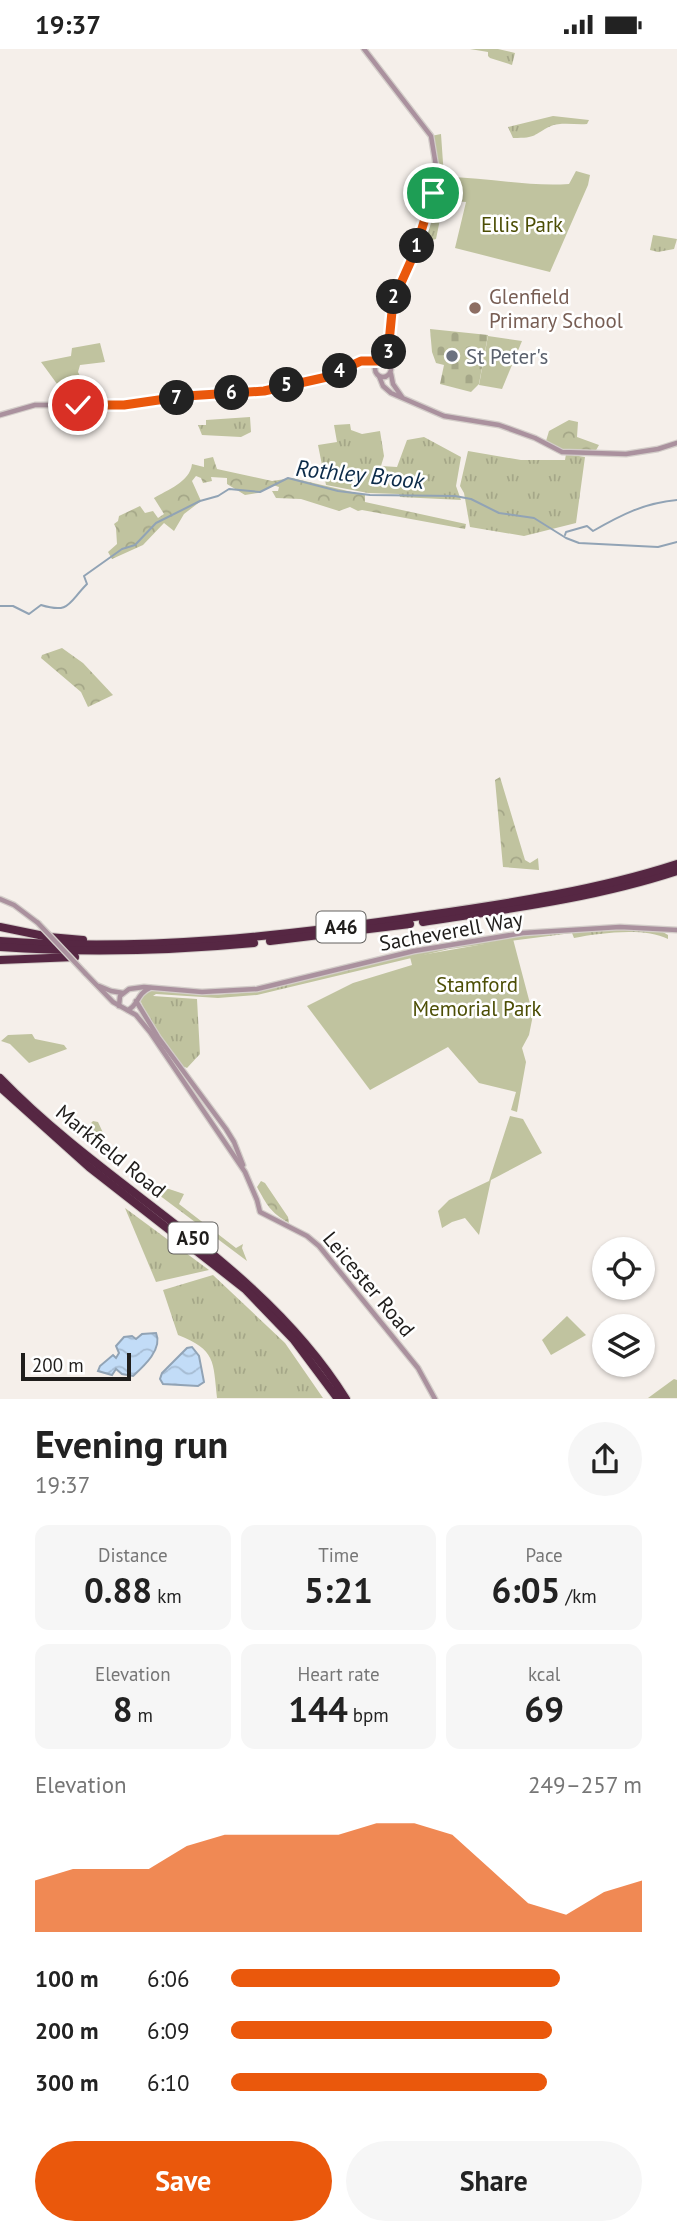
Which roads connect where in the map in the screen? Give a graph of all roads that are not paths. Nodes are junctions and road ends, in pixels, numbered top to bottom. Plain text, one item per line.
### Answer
1 (364, 49) edge
2 (388, 353) junction
3 (379, 362) junction
4 (389, 365) junction
5 (391, 374) junction
6 (379, 376) junction
7 (393, 384) junction
8 (394, 395) junction
9 (405, 400) junction
10 (0, 415) edge
11 (677, 443) edge
12 (677, 864) edge
13 (677, 871) edge
14 (0, 899) edge
15 (0, 927) edge
16 (677, 930) edge
17 (0, 941) edge
18 (147, 944) junction
19 (0, 947) edge
20 (183, 950) junction
21 (0, 960) edge
22 (96, 983) junction
23 (151, 987) junction
24 (124, 993) junction
25 (136, 1001) junction
26 (120, 1006) junction
27 (128, 1010) junction
28 (0, 1078) edge
29 (0, 1090) edge
30 (234, 1142) junction
31 (228, 1144) junction
32 (235, 1151) junction
33 (336, 1398) edge
34 (346, 1398) edge
35 (435, 1398) edge

1 - 2 street
2 - 3 street
2 - 4 street
3 - 4 street
3 - 6 street
3 - 10 street
4 - 5 street
5 - 6 street
5 - 7 street
6 - 8 street
7 - 8 street
7 - 9 street
8 - 9 street
9 - 11 street
12 - 18 highway, A46
13 - 20 highway, A46
14 - 22 street, bridge
15 - 18 highway
16 - 23 street, Sacheverell Way
17 - 18 highway, A46
19 - 20 highway, A46
20 - 21 highway
22 - 24 street
22 - 26 street
23 - 24 street, Sacheverell Way
23 - 25 street
24 - 25 street
24 - 26 street
25 - 27 street
25 - 30 street, Leicester Road
26 - 27 street
27 - 31 street, Leicester Road
28 - 34 highway, Markfield Road / A50
29 - 33 highway, Markfield Road / A50
30 - 31 street
30 - 32 street, Leicester Road
31 - 32 street, Leicester Road
32 - 35 street, Leicester Road

